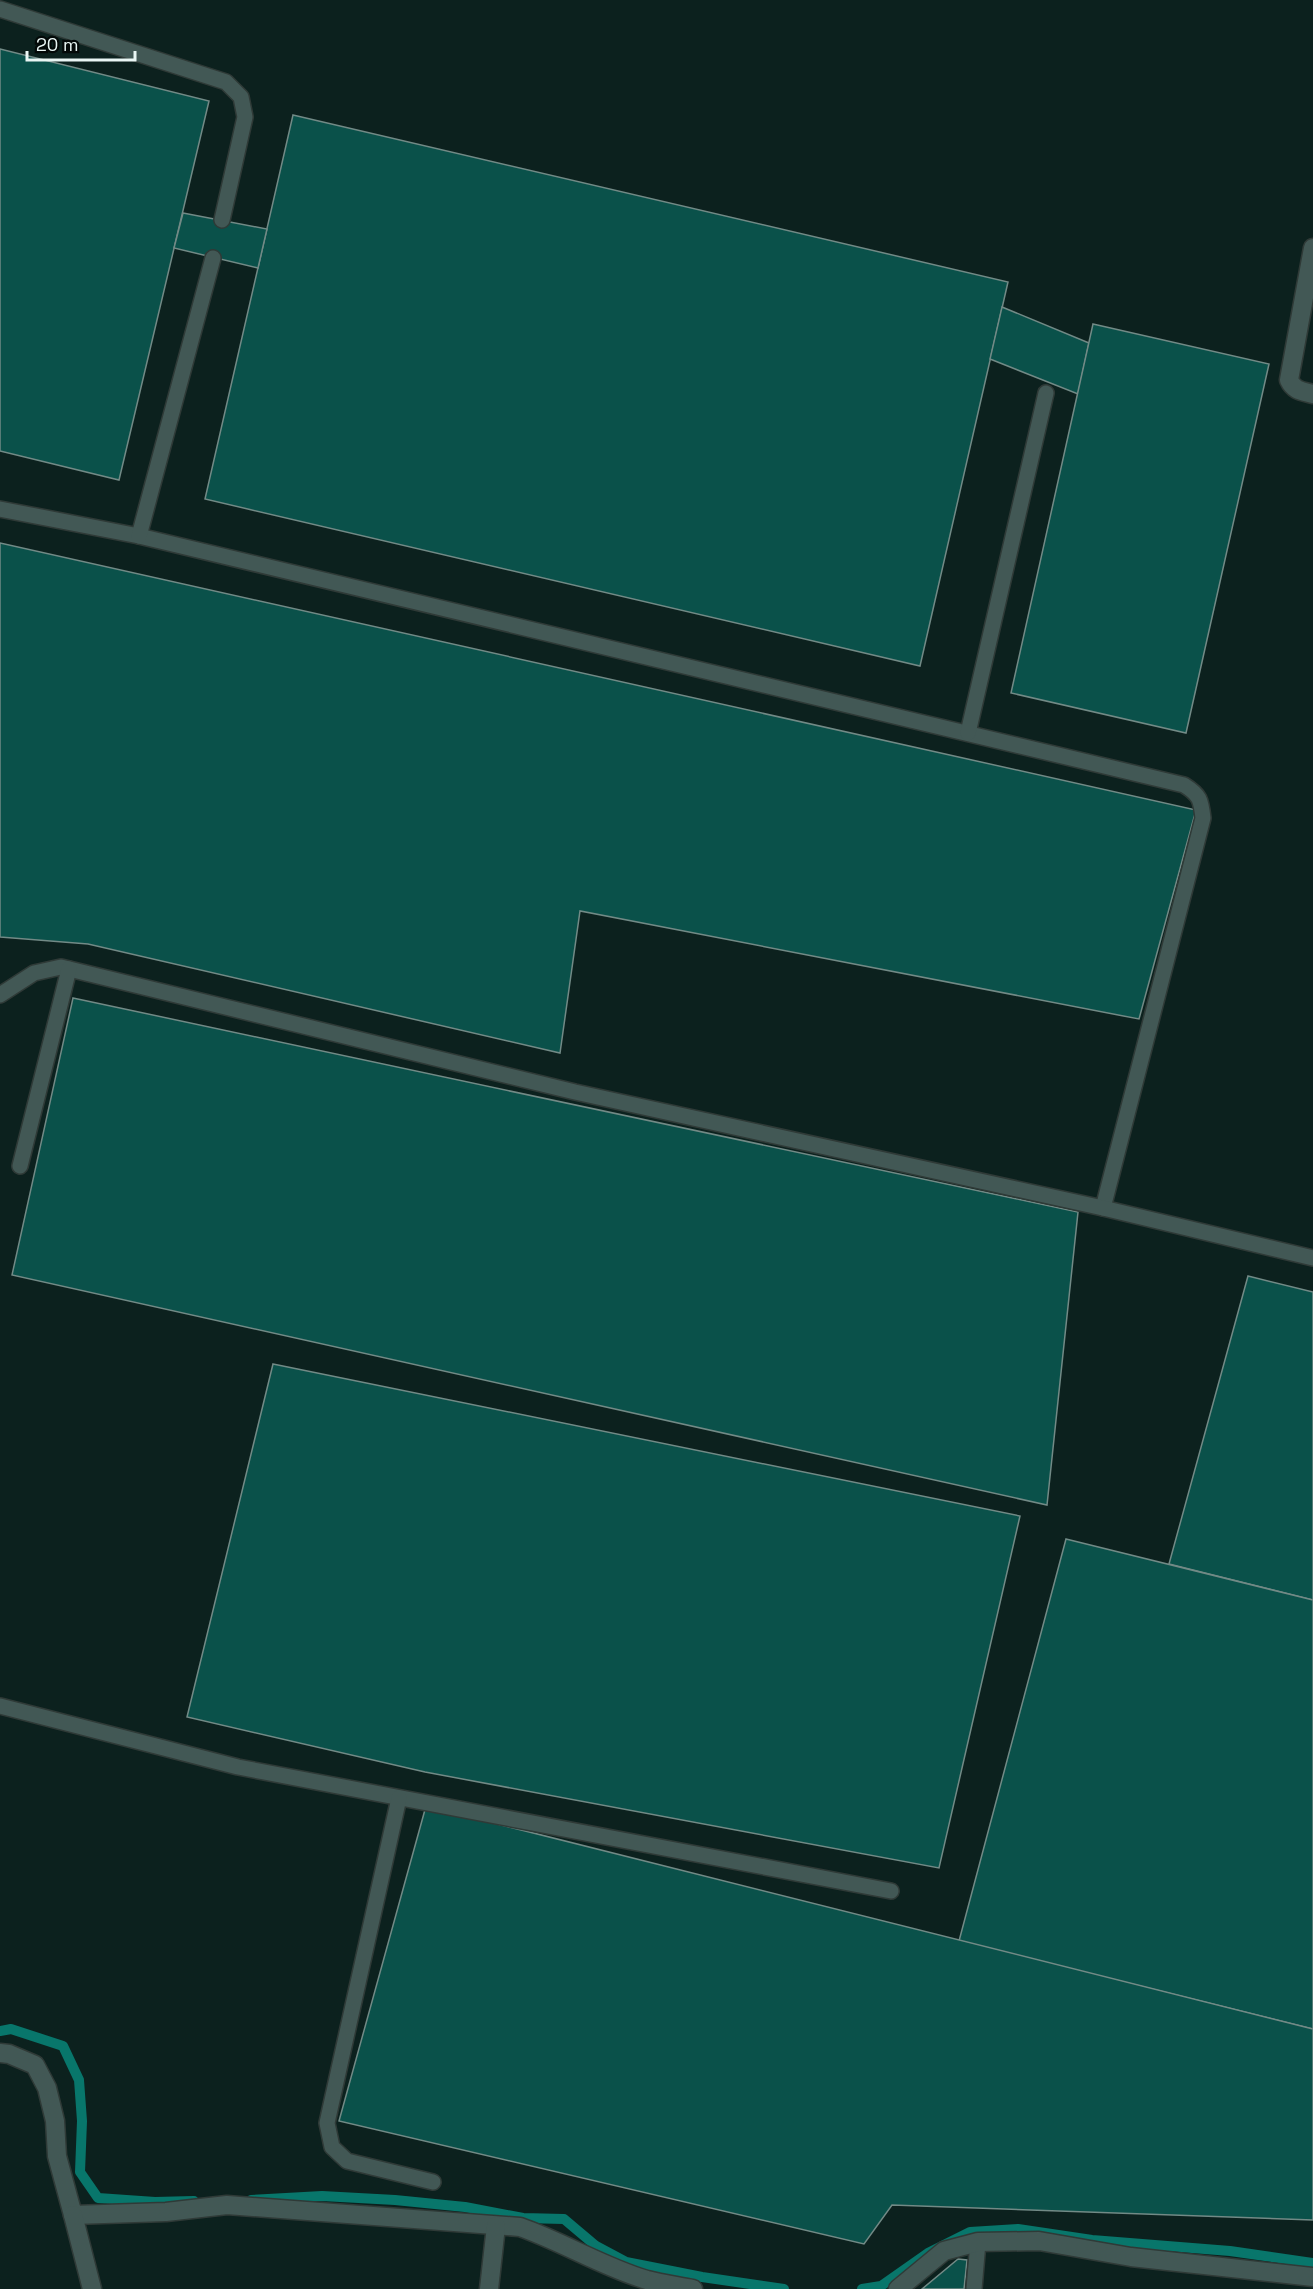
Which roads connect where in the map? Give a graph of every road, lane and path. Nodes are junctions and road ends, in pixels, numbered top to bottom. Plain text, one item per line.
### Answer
1 (0, 9) edge
2 (222, 220) dead end
3 (1313, 248) edge
4 (213, 258) dead end
5 (1046, 393) dead end
6 (1313, 394) edge
7 (0, 509) edge
8 (139, 536) junction
9 (968, 733) junction
10 (69, 969) junction
11 (0, 994) edge
12 (20, 1166) dead end
13 (1103, 1208) junction
14 (1313, 1258) edge
15 (0, 1706) edge
16 (399, 1798) junction
17 (891, 1891) dead end
18 (0, 2053) edge
19 (434, 2182) dead end
20 (73, 2215) junction
21 (496, 2226) junction
22 (978, 2242) junction
23 (1313, 2277) edge
24 (92, 2289) edge
25 (489, 2289) edge
26 (693, 2289) edge
27 (898, 2289) edge
28 (974, 2289) edge

1 - 2 lane
3 - 6 street
4 - 8 lane
5 - 9 lane
7 - 8 lane
8 - 9 lane
9 - 13 lane
10 - 11 lane
10 - 12 lane
10 - 13 lane
13 - 14 lane
15 - 16 lane
16 - 17 lane
16 - 19 lane
18 - 20 street
20 - 21 street
20 - 24 street
21 - 25 street
21 - 26 street
22 - 23 street
22 - 27 street
22 - 28 lane

